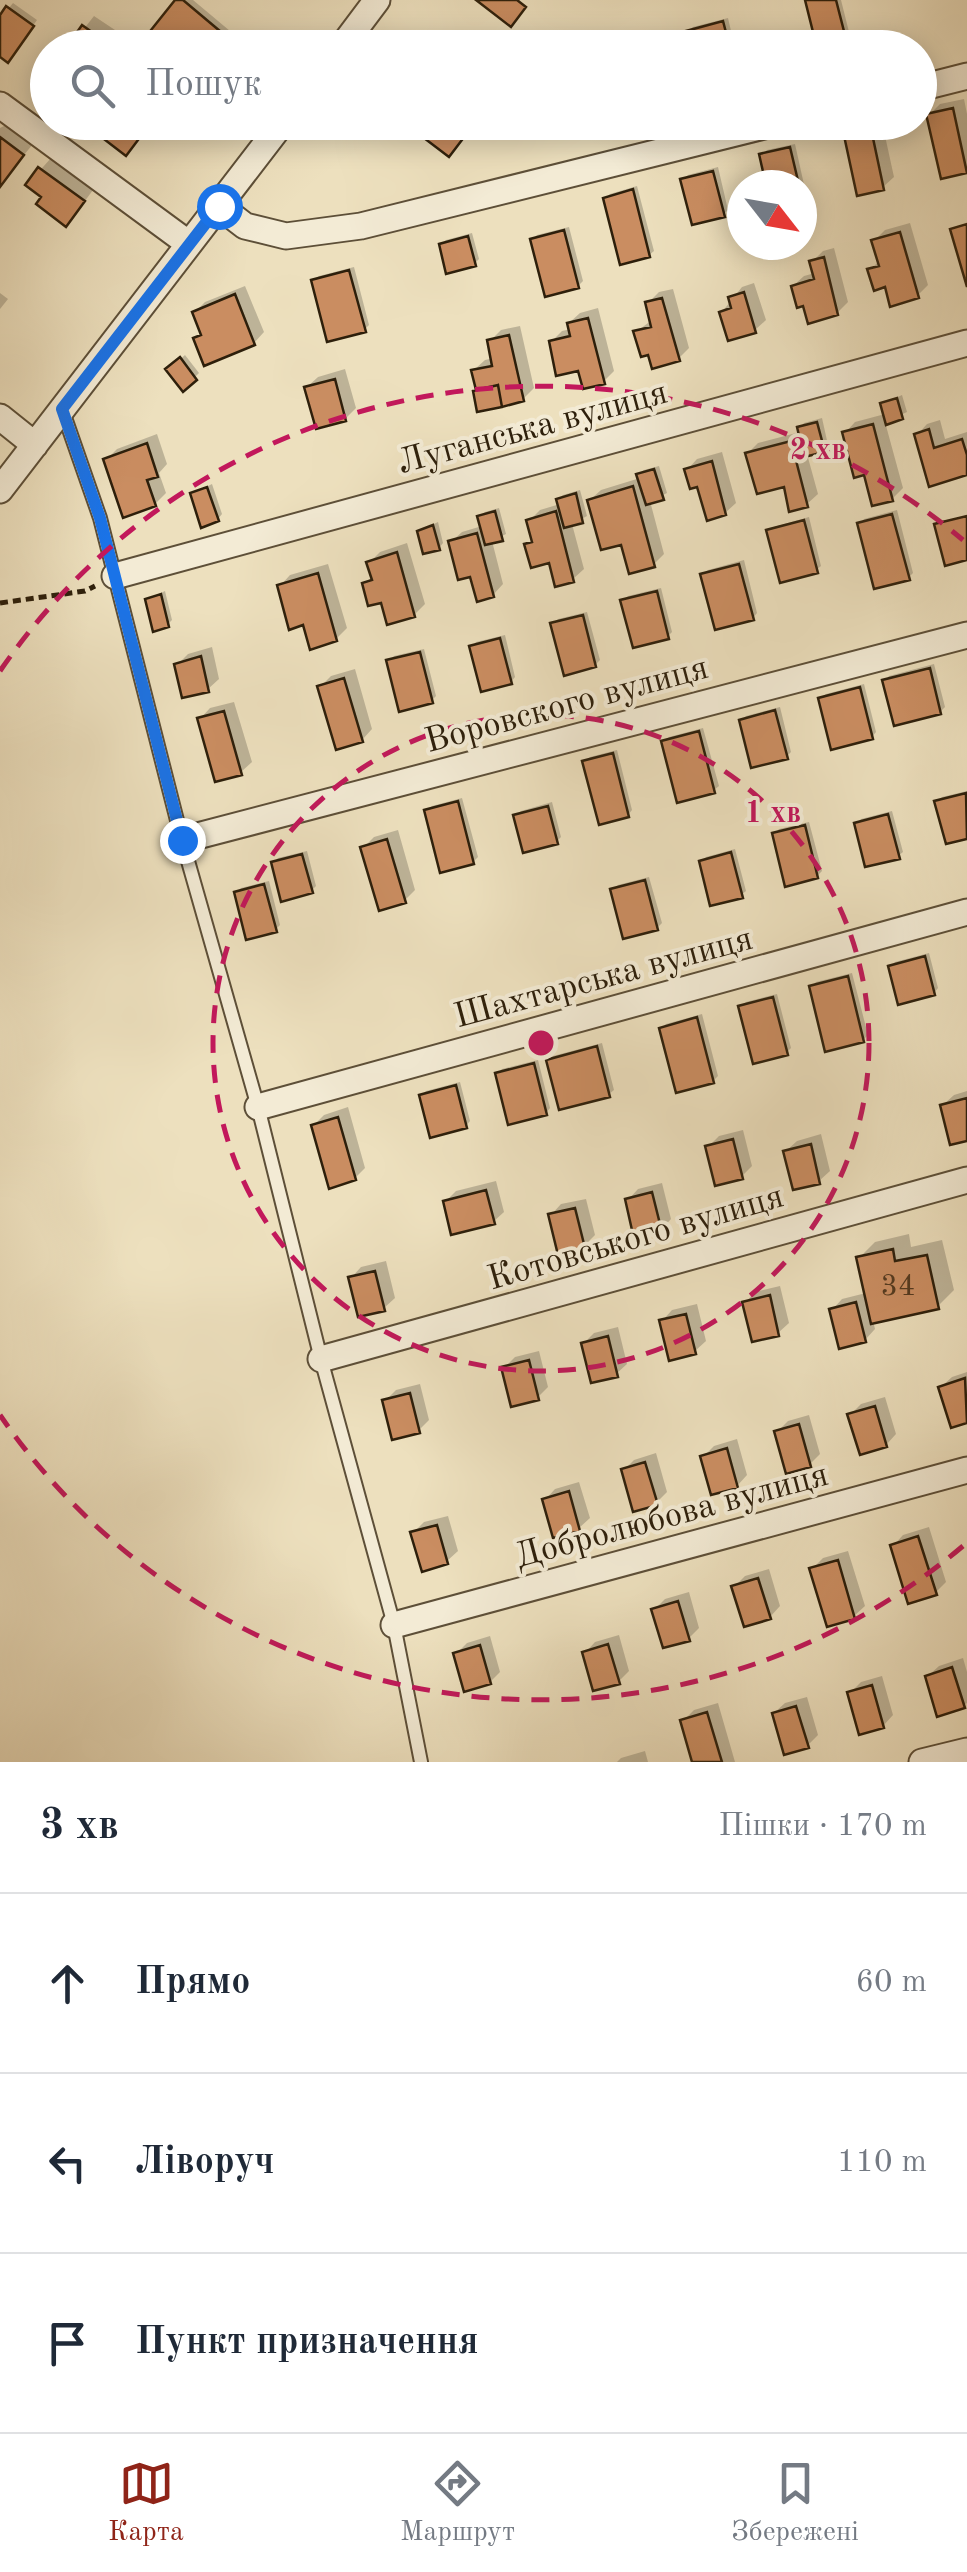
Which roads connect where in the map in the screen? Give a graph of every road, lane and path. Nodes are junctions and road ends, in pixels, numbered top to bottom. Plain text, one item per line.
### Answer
1 (378, 0) edge
2 (355, 30) edge
3 (967, 76) edge
4 (937, 84) edge
5 (0, 106) edge
6 (30, 128) edge
7 (47, 140) edge
8 (269, 140) edge
9 (707, 140) edge
10 (219, 206) junction
11 (189, 244) junction
12 (967, 343) edge
13 (62, 409) junction
14 (0, 417) edge
15 (35, 445) junction
16 (0, 490) edge
17 (114, 576) junction
18 (0, 604) edge
19 (967, 635) edge
20 (182, 840) junction
21 (967, 912) edge
22 (258, 1108) junction
23 (967, 1180) edge
24 (321, 1359) junction
25 (967, 1470) edge
26 (394, 1625) junction
27 (967, 1751) edge
28 (421, 1762) edge
29 (922, 1762) edge

1 - 2 street
3 - 4 street
5 - 6 street
7 - 11 street
8 - 10 street
9 - 10 street
10 - 11 street
11 - 13 street
12 - 17 street, Луганська вулиця
13 - 15 street
13 - 17 lane
14 - 15 street
15 - 16 street
17 - 18 path
17 - 20 lane
19 - 20 street, Воровского вулиця
20 - 22 lane
21 - 22 street, Шахтарська вулиця
22 - 24 lane
23 - 24 street, Котовського вулиця
24 - 26 lane
25 - 26 street, Добролюбова вулиця
26 - 28 lane
27 - 29 street

